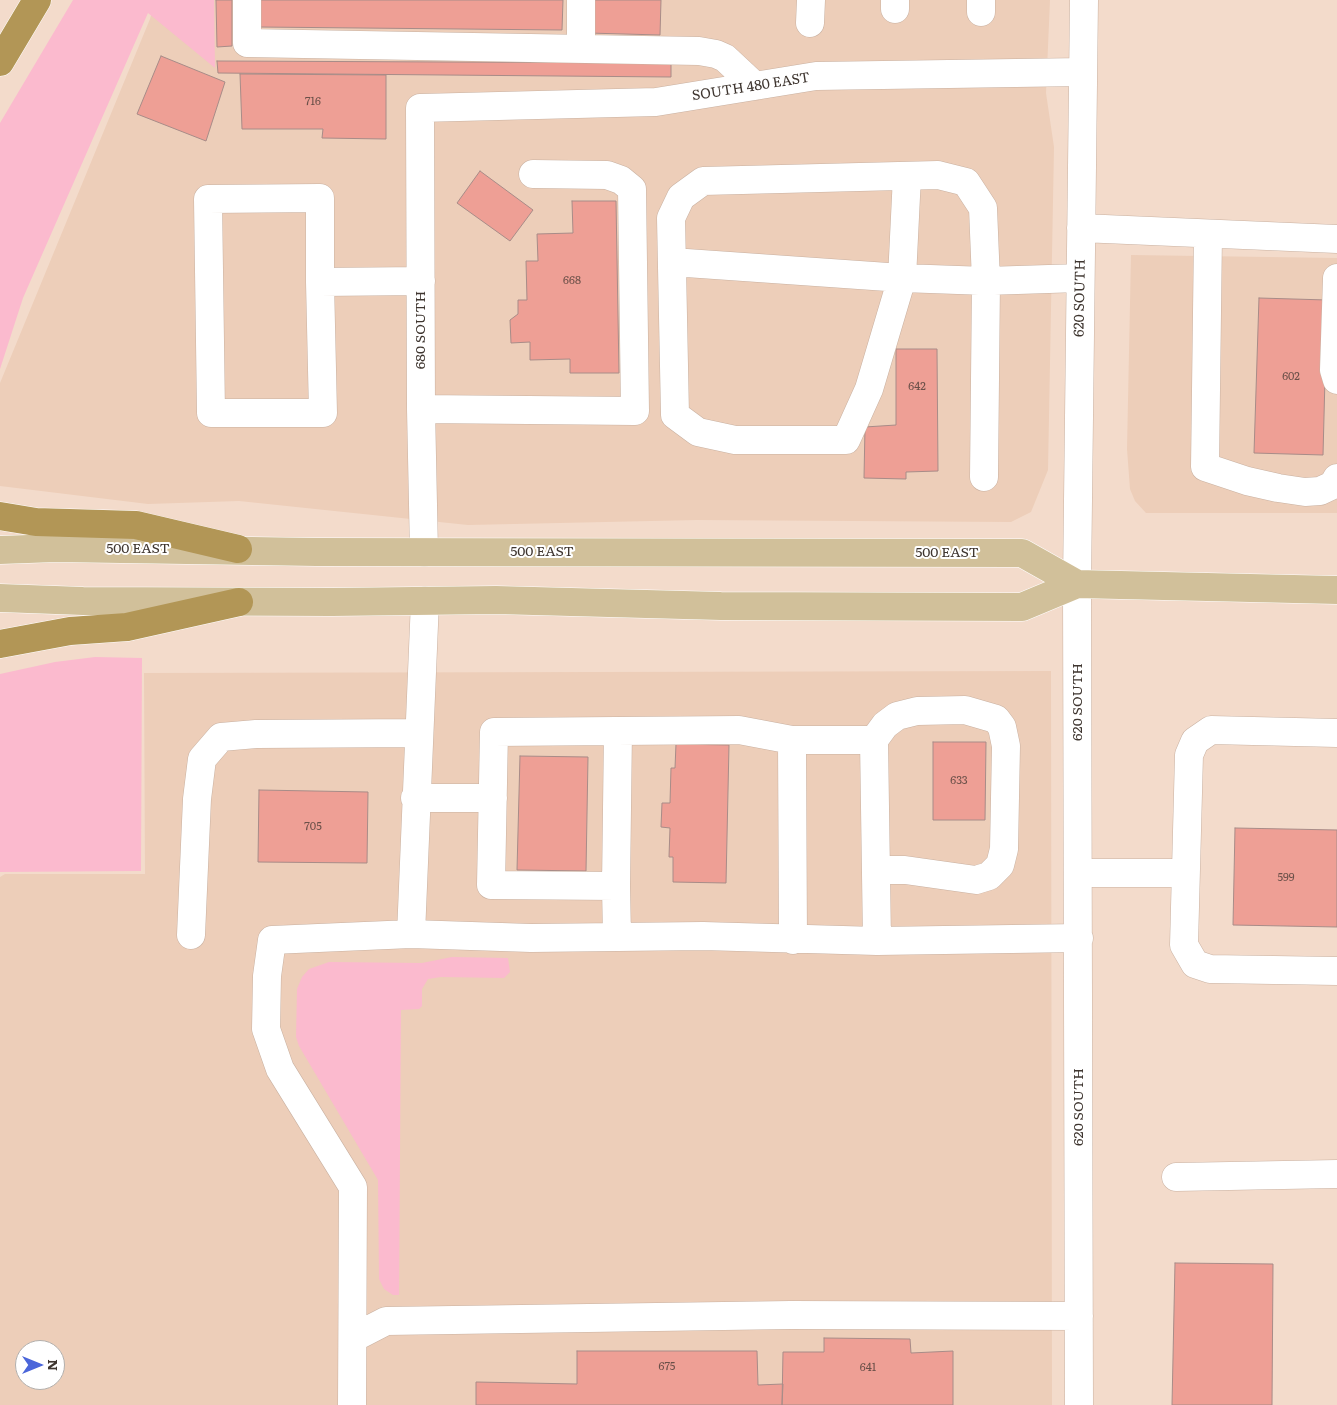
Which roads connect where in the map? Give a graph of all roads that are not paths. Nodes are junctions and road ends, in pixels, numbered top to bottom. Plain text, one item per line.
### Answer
1 (37, 0) edge
2 (247, 0) edge
3 (581, 0) edge
4 (1084, 0) edge
5 (581, 49) junction
6 (0, 62) edge
7 (1082, 72) junction
8 (755, 86) junction
9 (420, 108) joint
10 (532, 174) dead end
11 (907, 176) junction
12 (1082, 228) junction
13 (1208, 235) junction
14 (1337, 239) edge
15 (672, 262) junction
16 (902, 278) junction
17 (1080, 278) junction
18 (1337, 278) edge
19 (421, 281) junction
20 (986, 281) junction
21 (320, 282) junction
22 (1337, 380) edge
23 (421, 409) junction
24 (984, 477) dead end
25 (1337, 478) edge
26 (0, 516) edge
27 (238, 549) junction
28 (0, 550) edge
29 (424, 552) junction
30 (1077, 584) junction
31 (1337, 590) edge
32 (0, 598) edge
33 (425, 601) junction
34 (239, 602) junction
35 (0, 644) edge
36 (618, 731) junction
37 (419, 733) junction
38 (1337, 733) edge
39 (792, 740) junction
40 (874, 740) junction
41 (415, 798) junction
42 (493, 798) junction
43 (876, 870) junction
44 (1079, 873) junction
45 (1185, 873) junction
46 (616, 886) junction
47 (411, 934) junction
48 (191, 935) dead end
49 (617, 937) junction
50 (1079, 938) junction
51 (792, 940) junction
52 (877, 941) junction
53 (1337, 971) edge
54 (1337, 1174) edge
55 (1176, 1177) dead end
56 (1079, 1316) junction
57 (353, 1338) junction
58 (352, 1405) edge
59 (1079, 1405) edge

1 - 6 highway
2 - 5 street
3 - 5 street
4 - 7 street, 620 SOUTH
5 - 8 street
7 - 8 street, SOUTH 480 EAST
7 - 12 street, 620 SOUTH
8 - 9 street, SOUTH 480 EAST
9 - 19 street, 680 SOUTH
10 - 23 street
11 - 15 street
11 - 16 street
11 - 20 street
12 - 13 street
12 - 17 street, 620 SOUTH
13 - 14 street
13 - 25 street
15 - 16 street
15 - 16 street
16 - 20 street
17 - 20 street
17 - 30 street, 620 SOUTH
18 - 22 street
19 - 21 street
19 - 23 street, 680 SOUTH
20 - 24 street
21 - 21 street
23 - 29 street, 680 SOUTH
26 - 27 highway
27 - 28 main road, 500 EAST
27 - 29 main road, 500 EAST
29 - 30 main road, 500 EAST
30 - 31 main road, 500 EAST
30 - 33 main road, 500 EAST
30 - 44 street, 620 SOUTH
32 - 34 main road, 500 EAST
33 - 34 main road, 500 EAST
33 - 37 street
34 - 35 highway
36 - 39 street
36 - 42 street
36 - 46 street
37 - 41 street
37 - 48 street
38 - 45 street
39 - 40 street
39 - 51 street
40 - 43 street
40 - 43 street
41 - 42 street
41 - 47 street
42 - 46 street
43 - 52 street
44 - 45 street
44 - 50 street, 620 SOUTH
45 - 53 street
46 - 49 street
47 - 49 street
47 - 57 street
49 - 51 street
50 - 52 street
50 - 56 street, 620 SOUTH
51 - 52 street
54 - 55 street
56 - 57 street
56 - 59 street, 620 SOUTH
57 - 58 street

